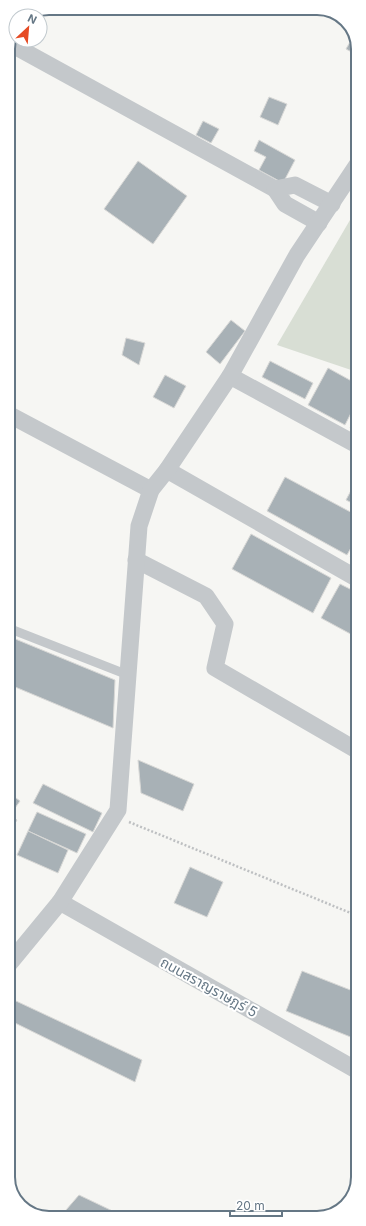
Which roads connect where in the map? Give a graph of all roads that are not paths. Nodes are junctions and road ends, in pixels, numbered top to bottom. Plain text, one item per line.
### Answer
1 (16, 48) edge
2 (351, 175) edge
3 (275, 188) junction
4 (332, 204) junction
5 (319, 223) junction
6 (230, 376) junction
7 (15, 418) edge
8 (351, 441) edge
9 (167, 470) junction
10 (151, 490) junction
11 (136, 560) junction
12 (351, 575) edge
13 (15, 631) edge
14 (128, 675) junction
15 (351, 747) edge
16 (60, 902) junction
17 (15, 957) edge
18 (351, 1067) edge

1 - 3 street
2 - 4 street
3 - 4 street
3 - 5 street
4 - 5 street
5 - 6 street
6 - 8 street
6 - 9 street
7 - 10 street
9 - 10 street
9 - 12 street
10 - 11 street
11 - 14 street
11 - 15 street
13 - 14 lane
14 - 16 street
16 - 17 street
16 - 18 street, ถนนสราญราษฎร์ 5

